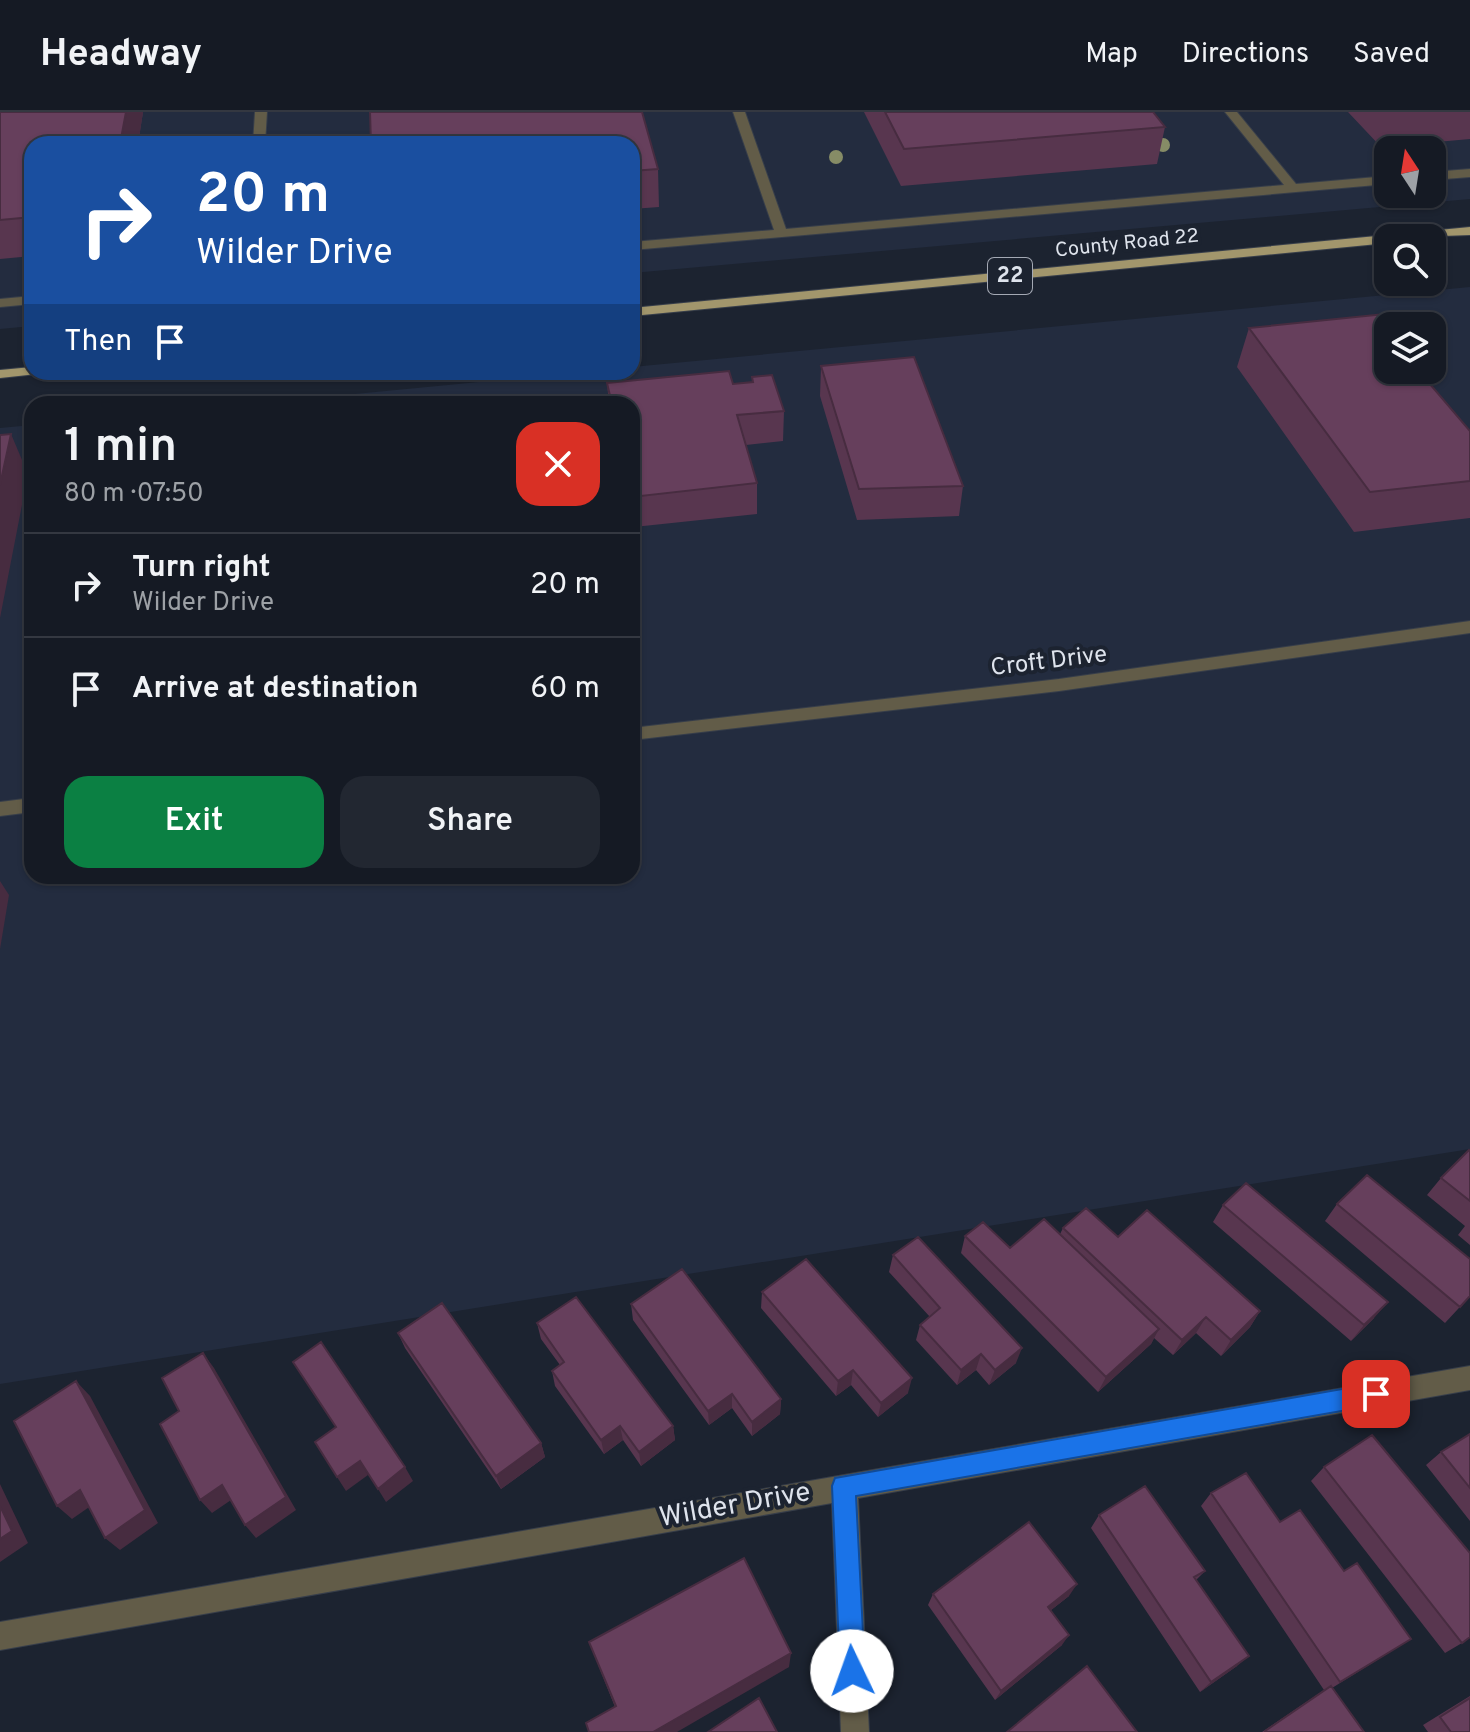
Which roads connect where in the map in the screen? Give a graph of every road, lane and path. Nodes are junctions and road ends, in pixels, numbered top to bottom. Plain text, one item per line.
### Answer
1 (261, 112) edge
2 (739, 112) edge
3 (1231, 112) edge
4 (260, 136) edge
5 (1470, 173) edge
6 (1446, 175) edge
7 (1374, 181) edge
8 (1293, 188) junction
9 (1470, 231) edge
10 (781, 233) junction
11 (1446, 233) edge
12 (1374, 240) edge
13 (640, 245) edge
14 (24, 301) edge
15 (0, 303) edge
16 (640, 311) edge
17 (24, 372) edge
18 (0, 374) edge
19 (1470, 627) edge
20 (640, 733) edge
21 (24, 806) edge
22 (0, 809) edge
23 (1470, 1378) edge
24 (844, 1486) junction
25 (0, 1636) edge
26 (855, 1732) edge

1 - 4 street
2 - 10 street
3 - 8 street
5 - 6 street
7 - 8 street
8 - 10 street
9 - 11 main road
10 - 13 street
12 - 16 main road, County Road 22 / 22
14 - 15 street
17 - 18 main road
19 - 20 street, Croft Drive
21 - 22 street
23 - 24 street, Wilder Drive
24 - 25 street, Wilder Drive
24 - 26 street

